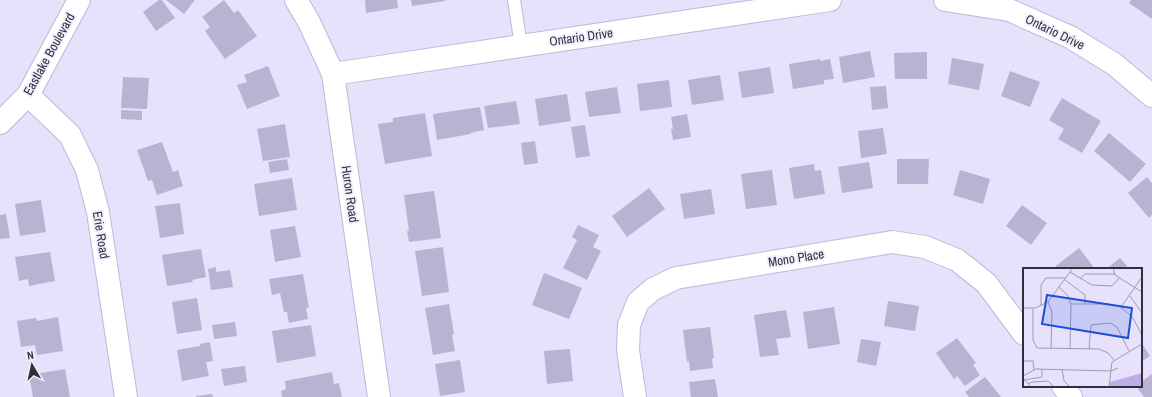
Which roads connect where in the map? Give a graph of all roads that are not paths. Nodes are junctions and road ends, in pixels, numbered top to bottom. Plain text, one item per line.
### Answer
1 (79, 0) edge
2 (296, 0) edge
3 (514, 0) edge
4 (830, 0) edge
5 (945, 0) edge
6 (1012, 5) edge
7 (521, 46) junction
8 (333, 74) junction
9 (28, 95) junction
10 (1152, 96) edge
11 (0, 123) edge
12 (1023, 333) edge
13 (1064, 387) edge
14 (126, 397) edge
15 (379, 397) edge
16 (635, 397) edge
17 (1071, 397) edge

1 - 9 street, Eastlake Boulevard
2 - 8 street, Huron Road
3 - 7 lane
4 - 7 street, Ontario Drive
5 - 6 street, Ontario Drive
6 - 10 street, Ontario Drive
7 - 8 street, Ontario Drive
8 - 15 street, Huron Road
9 - 11 street, Eastlake Boulevard
9 - 14 street, Erie Road
12 - 16 street, Mono Place
13 - 17 street

